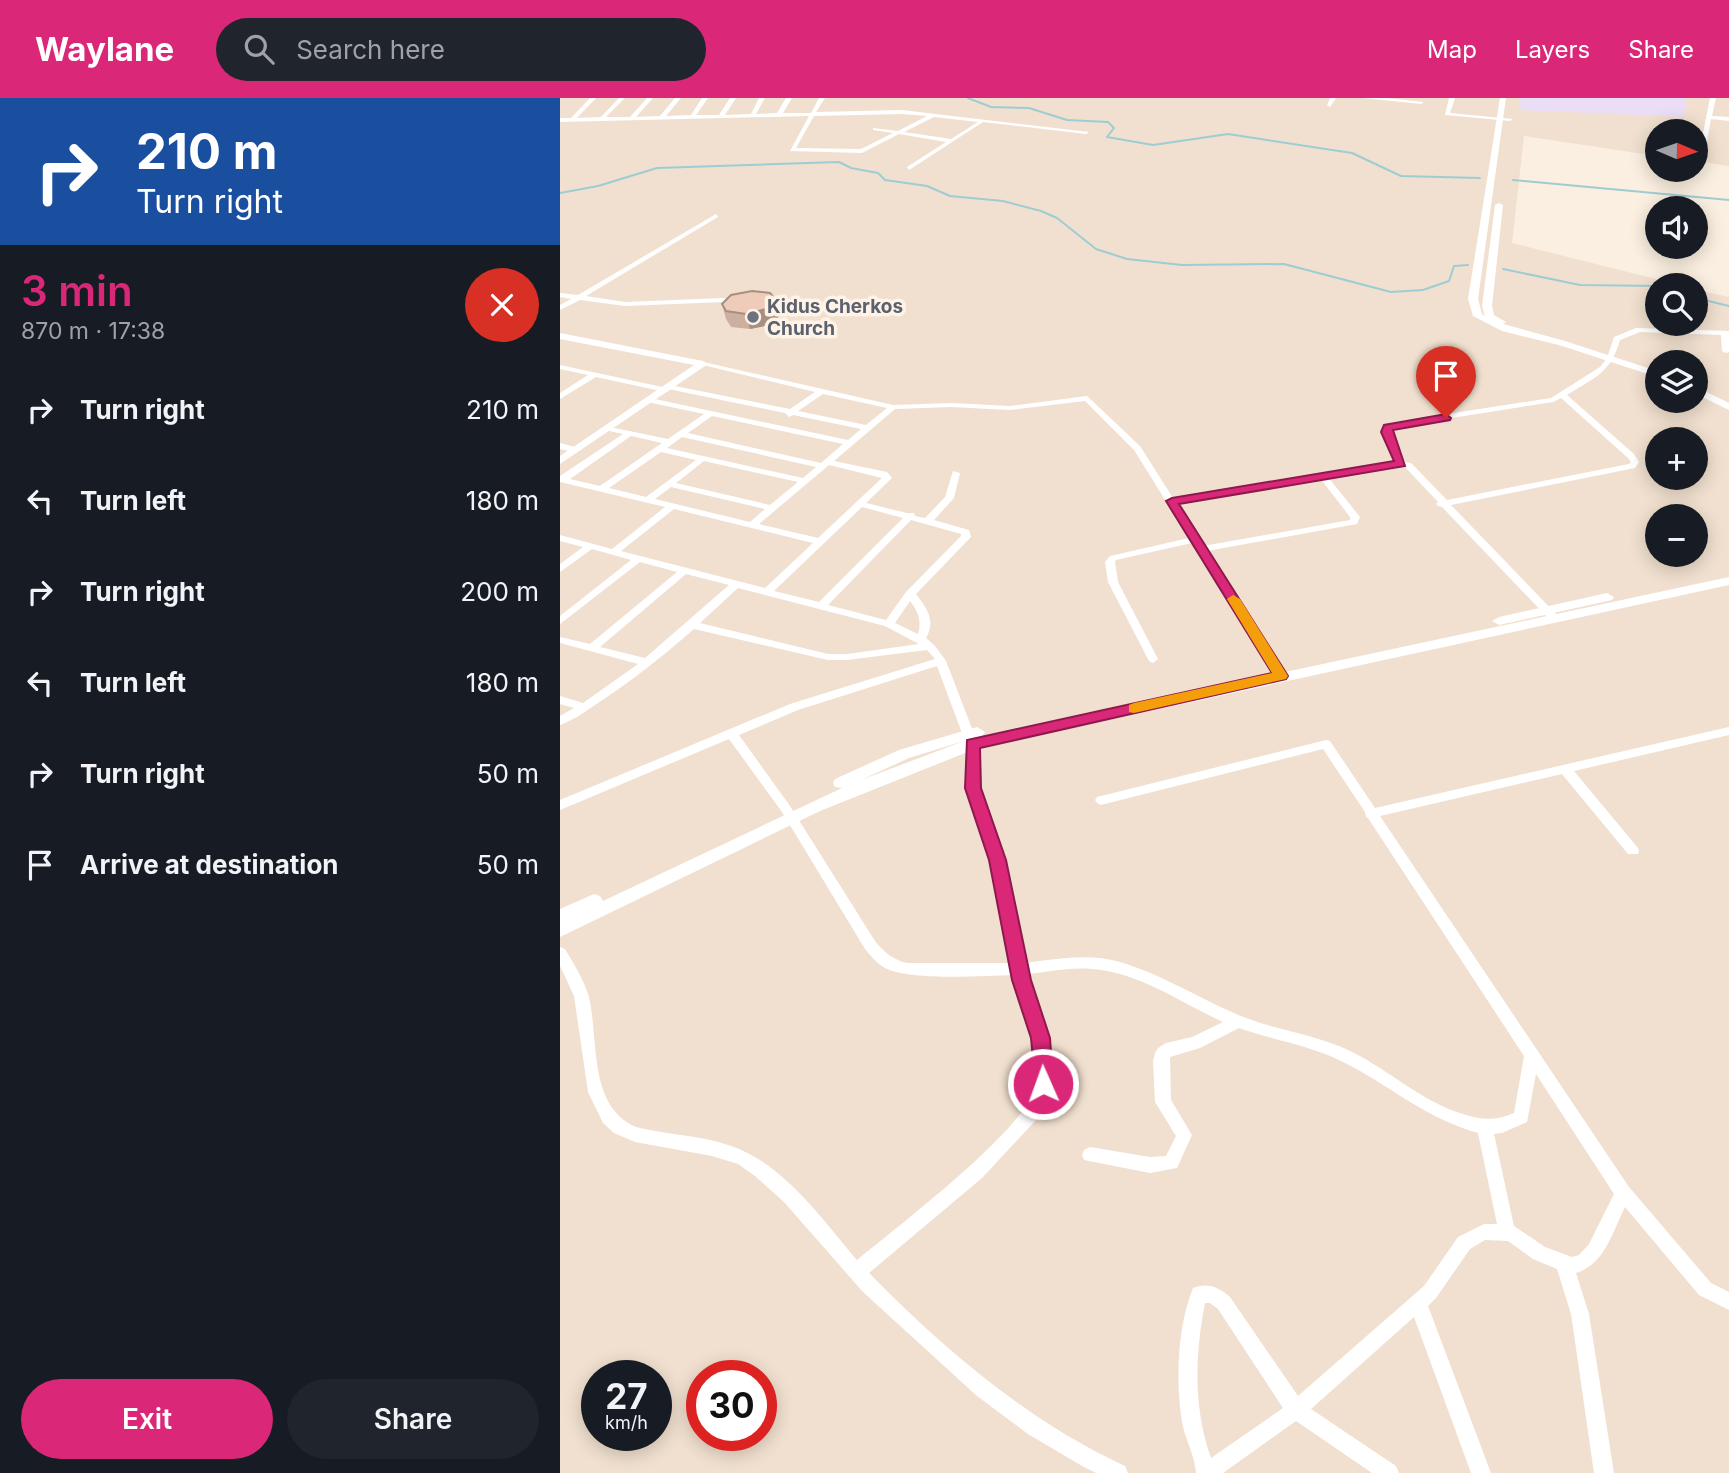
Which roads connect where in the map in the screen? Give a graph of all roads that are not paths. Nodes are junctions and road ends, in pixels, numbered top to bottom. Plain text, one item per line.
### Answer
1 (593, 98) edge
2 (622, 98) edge
3 (650, 98) edge
4 (678, 98) edge
5 (705, 98) edge
6 (733, 98) edge
7 (762, 98) edge
8 (789, 98) edge
9 (822, 98) edge
10 (1333, 98) edge
11 (1365, 98) edge
12 (1452, 98) edge
13 (1503, 98) edge
14 (1513, 98) edge
15 (1713, 98) edge
16 (1421, 100) edge
17 (905, 105) dead end
18 (1330, 105) dead end
19 (1360, 107) dead end
20 (902, 112) junction
21 (1416, 112) dead end
22 (814, 114) junction
23 (779, 115) junction
24 (721, 116) junction
25 (752, 116) junction
26 (932, 116) junction
27 (662, 117) junction
28 (692, 117) junction
29 (1709, 117) junction
30 (632, 118) junction
31 (573, 119) junction
32 (601, 119) junction
33 (1505, 119) junction
34 (1729, 119) edge
35 (560, 120) edge
36 (981, 122) junction
37 (1708, 122) edge
38 (875, 129) dead end
39 (1086, 132) dead end
40 (899, 133) junction
41 (842, 139) dead end
42 (953, 141) junction
43 (836, 151) junction
44 (909, 168) dead end
45 (716, 216) dead end
46 (560, 295) edge
47 (579, 298) junction
48 (722, 300) edge
49 (560, 308) edge
50 (1727, 332) edge
51 (560, 336) edge
52 (1726, 351) dead end
53 (1612, 355) junction
54 (703, 364) junction
55 (1645, 364) edge
56 (560, 367) edge
57 (1645, 369) edge
58 (594, 375) junction
59 (667, 389) junction
60 (1708, 389) edge
61 (821, 391) junction
62 (1562, 395) junction
63 (1708, 396) edge
64 (560, 397) edge
65 (1729, 399) edge
66 (650, 400) junction
67 (893, 407) junction
68 (1729, 407) edge
69 (792, 412) junction
70 (711, 413) junction
71 (772, 427) junction
72 (608, 428) junction
73 (867, 428) junction
74 (630, 433) junction
75 (681, 434) junction
76 (670, 442) junction
77 (850, 443) junction
78 (560, 446) edge
79 (660, 449) junction
80 (576, 450) junction
81 (702, 459) junction
82 (560, 461) edge
83 (825, 464) junction
84 (1401, 464) junction
85 (956, 473) dead end
86 (1321, 475) junction
87 (562, 479) edge
88 (804, 481) junction
89 (670, 484) junction
90 (602, 489) junction
91 (648, 500) junction
92 (1172, 501) junction
93 (860, 503) junction
94 (1441, 504) junction
95 (672, 506) junction
96 (772, 508) junction
97 (911, 515) junction
98 (929, 520) junction
99 (752, 526) junction
100 (560, 538) edge
101 (821, 542) junction
102 (1200, 544) junction
103 (590, 546) junction
104 (614, 552) junction
105 (639, 558) junction
106 (560, 569) edge
107 (684, 571) junction
108 (1729, 571) edge
109 (1729, 581) edge
110 (1700, 583) junction
111 (736, 585) junction
112 (767, 592) junction
113 (910, 594) junction
114 (821, 606) junction
115 (1551, 615) junction
116 (560, 621) edge
117 (888, 624) junction
118 (693, 625) junction
119 (560, 640) edge
120 (924, 642) junction
121 (592, 648) junction
122 (1153, 659) dead end
123 (941, 661) junction
124 (645, 662) junction
125 (1278, 671) junction
126 (560, 700) edge
127 (585, 707) junction
128 (560, 721) edge
129 (1729, 731) edge
130 (732, 734) junction
131 (971, 739) junction
132 (1566, 770) junction
133 (1101, 800) dead end
134 (560, 805) edge
135 (788, 813) junction
136 (1370, 814) junction
137 (1633, 851) dead end
138 (560, 917) edge
139 (560, 930) edge
140 (560, 953) edge
141 (1018, 969) junction
142 (1238, 1021) junction
143 (1532, 1054) junction
144 (1485, 1128) junction
145 (1090, 1155) dead end
146 (1623, 1193) junction
147 (1507, 1232) junction
148 (1565, 1265) junction
149 (856, 1272) junction
150 (1729, 1301) edge
151 (1418, 1303) junction
152 (1296, 1410) junction
153 (1118, 1473) edge
154 (1207, 1473) edge
155 (1389, 1473) edge
156 (1481, 1473) edge
157 (1604, 1473) edge

1 - 31 street
2 - 32 street
3 - 30 street
4 - 27 street
5 - 28 street
6 - 24 street
7 - 25 street
8 - 23 street
9 - 22 street
10 - 18 street
11 - 16 street
11 - 19 street
12 - 33 street
13 - 33 street
14 - 33 street
15 - 29 street
16 - 21 street
17 - 20 street
20 - 22 street
20 - 26 street
22 - 23 street
22 - 43 street
23 - 25 street
24 - 25 street
24 - 28 street
26 - 36 street
26 - 40 street
27 - 28 street
27 - 30 street
29 - 34 street
29 - 37 street
30 - 32 street
31 - 32 street
31 - 35 street
33 - 53 street
36 - 39 street
36 - 42 street
38 - 40 street
40 - 42 street
40 - 43 street
41 - 43 street
42 - 44 street
45 - 47 street
46 - 47 street
47 - 48 street
47 - 49 street
50 - 52 street
50 - 53 street
51 - 54 street
53 - 55 street
53 - 57 street
53 - 62 street
54 - 59 street
54 - 61 street
56 - 58 street
58 - 59 street
58 - 64 street
59 - 66 street
59 - 69 street
60 - 65 street
61 - 67 street
61 - 69 street
62 - 84 street
62 - 94 street
63 - 68 street
66 - 70 street
66 - 72 street
67 - 73 street
67 - 92 street
69 - 71 street
69 - 73 street
70 - 71 street
70 - 75 street
71 - 77 street
72 - 74 street
72 - 80 street
73 - 77 street
74 - 76 street
74 - 87 street
75 - 76 street
75 - 83 street
76 - 79 street
77 - 83 street
78 - 80 street
79 - 81 street
79 - 90 street
80 - 82 street
81 - 88 street
81 - 89 street
83 - 88 street
83 - 93 street
84 - 86 street
84 - 94 street
85 - 98 street
86 - 92 street
86 - 102 street
87 - 90 street
88 - 96 street
89 - 91 street
89 - 96 street
90 - 91 street
91 - 95 street
92 - 102 street
93 - 97 street
93 - 101 street
94 - 115 street
95 - 99 street
95 - 104 street
96 - 99 street
97 - 98 street
97 - 114 street
98 - 113 street
99 - 101 street
100 - 103 street
101 - 112 street
102 - 122 street
102 - 125 street
103 - 104 street
103 - 106 street
104 - 105 street
105 - 107 street
105 - 116 street
107 - 111 street
107 - 121 street
108 - 110 street
109 - 110 street
110 - 115 street
111 - 112 street
111 - 118 street
112 - 114 street
113 - 117 street
113 - 120 street
114 - 117 street
115 - 125 street
117 - 120 street
118 - 120 street
118 - 124 street
119 - 121 street
120 - 123 street
121 - 124 street
123 - 130 street
123 - 131 street
124 - 127 street
125 - 131 street
126 - 127 street
127 - 128 street
129 - 132 street
130 - 134 street
130 - 135 street
131 - 135 street
131 - 141 street
132 - 136 street
132 - 137 street
133 - 136 street
135 - 138 street
135 - 139 street
135 - 141 street
136 - 143 street
140 - 149 street
141 - 142 street
141 - 149 street
142 - 144 street
142 - 145 street
143 - 144 street
143 - 146 street
144 - 147 street
146 - 148 street
146 - 150 street
147 - 148 street
147 - 151 street
148 - 157 street
149 - 153 street
151 - 152 street
151 - 156 street
152 - 154 street
152 - 154 street
152 - 155 street

